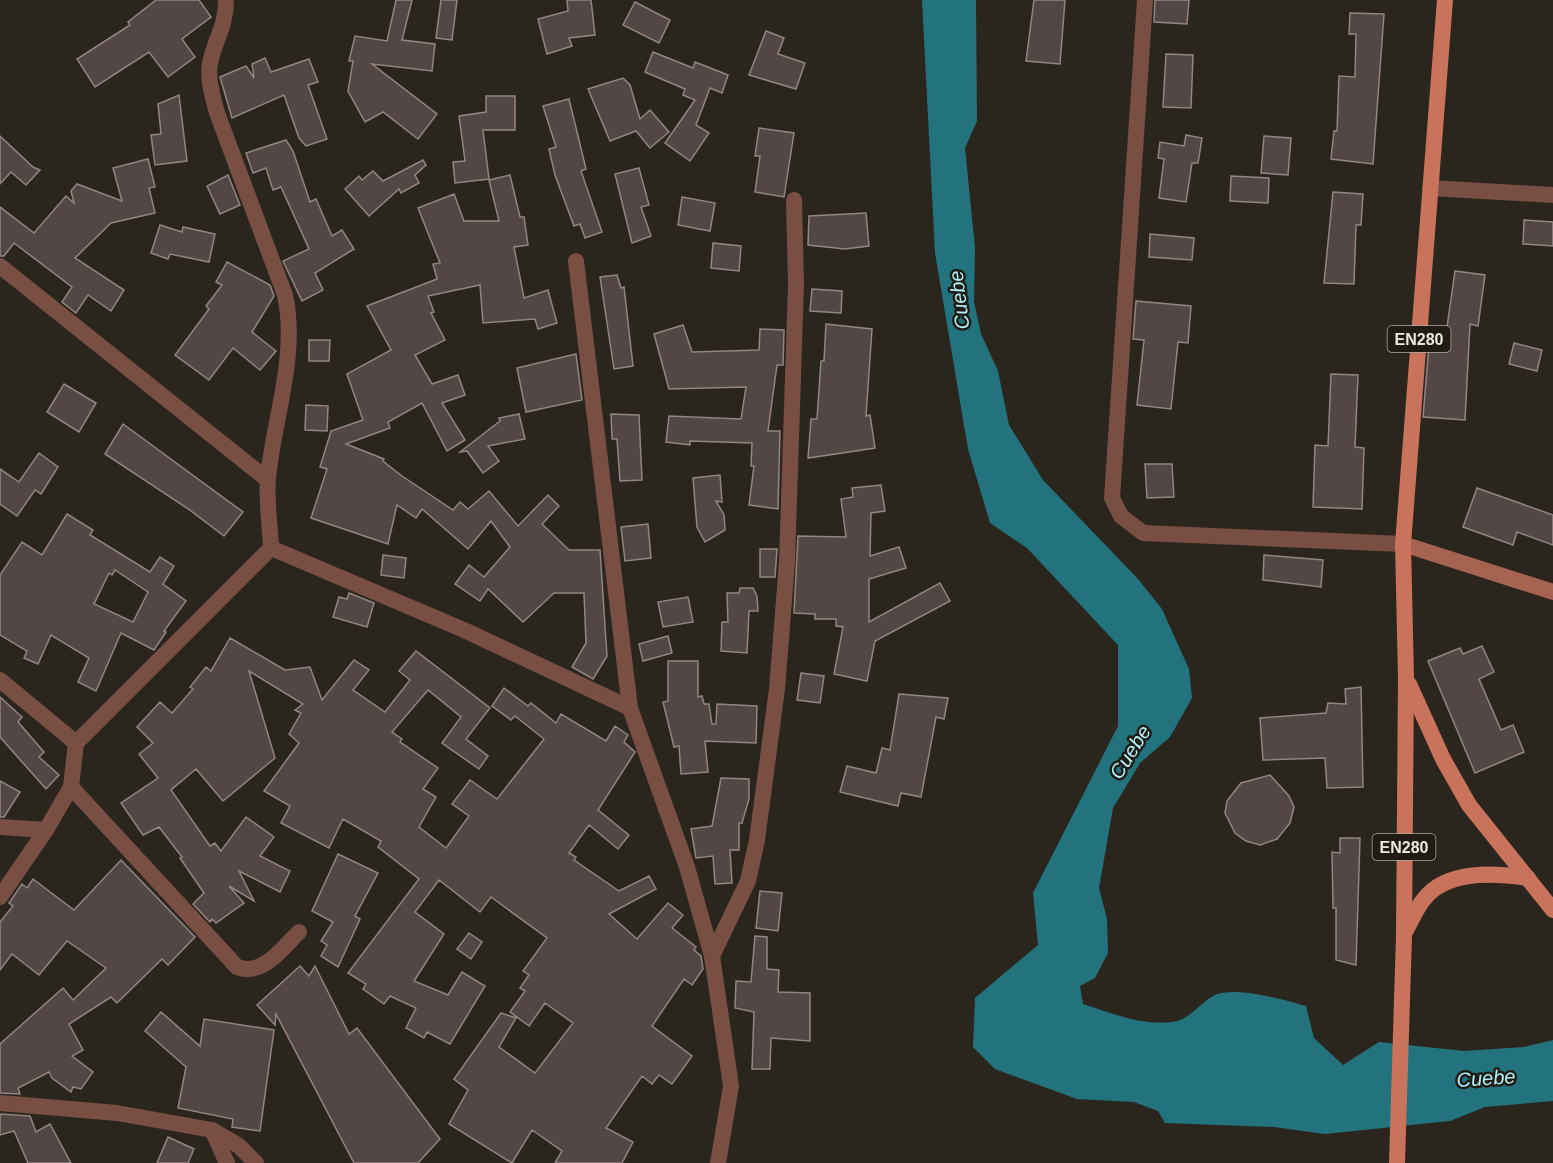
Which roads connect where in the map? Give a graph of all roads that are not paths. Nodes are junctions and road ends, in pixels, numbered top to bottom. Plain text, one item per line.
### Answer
1 (226, 0) edge
2 (1145, 0) edge
3 (1445, 0) edge
4 (1430, 188) junction
5 (1553, 195) edge
6 (794, 200) dead end
7 (576, 261) dead end
8 (0, 266) edge
9 (268, 480) junction
10 (1403, 544) junction
11 (271, 548) junction
12 (1553, 592) edge
13 (1406, 678) junction
14 (0, 680) edge
15 (630, 708) junction
16 (76, 743) junction
17 (71, 787) junction
18 (0, 827) edge
19 (46, 830) junction
20 (1528, 878) junction
21 (0, 897) edge
22 (1553, 910) edge
23 (299, 932) dead end
24 (1404, 935) junction
25 (712, 956) junction
26 (0, 1103) edge
27 (212, 1130) junction
28 (227, 1163) edge
29 (256, 1163) edge
30 (718, 1163) edge
31 (1397, 1163) edge

1 - 9 street
2 - 10 street
3 - 4 main road, EN280
4 - 5 street
4 - 10 main road, EN280
6 - 25 street
7 - 15 street
8 - 9 street
9 - 11 street
10 - 12 main road
10 - 13 main road, EN280
11 - 15 street
11 - 16 street
13 - 20 main road, EN280
13 - 24 main road, EN280
14 - 16 street
15 - 25 street
16 - 17 street
17 - 19 street
17 - 23 street
18 - 19 street
19 - 21 street
20 - 22 main road, EN280
20 - 24 main road
24 - 31 main road, EN280
25 - 30 street
26 - 27 street
27 - 28 street
27 - 29 street

